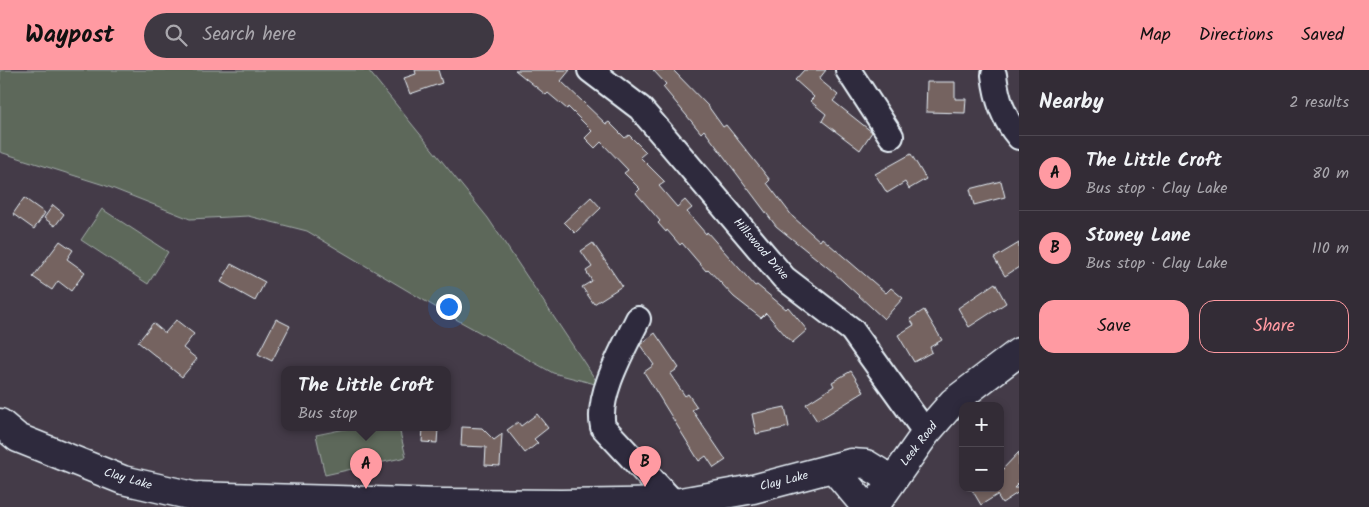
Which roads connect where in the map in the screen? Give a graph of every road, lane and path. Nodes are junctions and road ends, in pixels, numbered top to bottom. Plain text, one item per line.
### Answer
1 (590, 70) edge
2 (848, 70) edge
3 (994, 75) dead end
4 (891, 136) dead end
5 (1019, 137) edge
6 (638, 319) dead end
7 (1019, 352) edge
8 (0, 423) edge
9 (926, 434) junction
10 (834, 468) junction
11 (892, 480) junction
12 (732, 500) edge
13 (676, 504) edge
14 (427, 505) edge
15 (866, 507) edge
16 (874, 507) edge

1 - 9 street, Hillswood Drive
2 - 4 street
3 - 5 street
6 - 13 street
7 - 9 main road, Leek Road
8 - 14 main road, Clay Lake
9 - 11 main road, Leek Road
10 - 11 main road, Clay Lake
10 - 12 main road, Clay Lake
10 - 15 main road
11 - 16 main road, Leek Road
12 - 13 main road, Clay Lake
13 - 14 main road, Clay Lake

